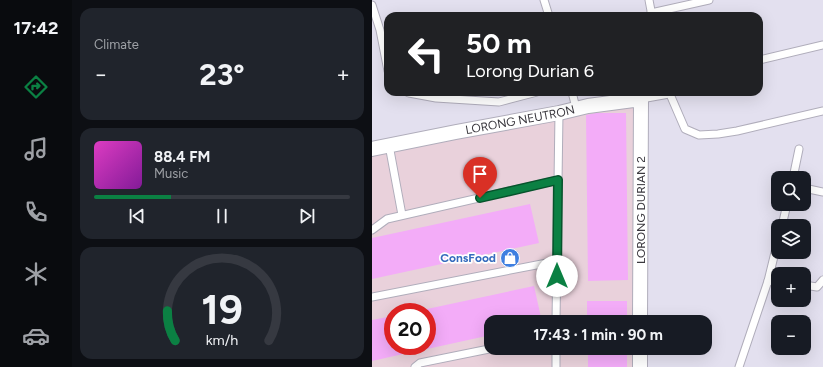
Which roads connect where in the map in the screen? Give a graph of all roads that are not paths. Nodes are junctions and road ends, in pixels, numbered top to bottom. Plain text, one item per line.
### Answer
1 (373, 0) edge
2 (544, 0) edge
3 (649, 0) edge
4 (709, 0) edge
5 (372, 5) edge
6 (548, 12) edge
7 (651, 12) edge
8 (663, 12) edge
9 (823, 45) edge
10 (384, 50) edge
11 (763, 59) edge
12 (422, 96) edge
13 (522, 96) edge
14 (573, 96) edge
15 (655, 96) edge
16 (670, 96) edge
17 (641, 99) junction
18 (576, 108) junction
19 (823, 110) edge
20 (559, 113) junction
21 (389, 146) junction
22 (372, 149) edge
23 (799, 149) dead end
24 (794, 171) edge
25 (558, 180) junction
26 (811, 189) edge
27 (823, 192) edge
28 (402, 215) junction
29 (372, 230) edge
30 (773, 259) edge
31 (557, 261) junction
32 (823, 280) edge
33 (768, 281) junction
34 (771, 281) edge
35 (811, 287) edge
36 (372, 297) edge
37 (556, 315) edge
38 (640, 315) edge
39 (484, 350) edge
40 (556, 355) edge
41 (640, 355) edge
42 (415, 367) edge
43 (556, 367) edge
44 (640, 367) edge
45 (739, 367) edge

1 - 5 lane
2 - 6 lane
3 - 7 lane
4 - 8 lane
5 - 10 lane
9 - 11 lane
12 - 13 lane
14 - 18 lane
15 - 17 lane, LORONG NEUTRON
16 - 19 lane
17 - 18 street, LORONG NEUTRON
17 - 38 street, LORONG DURIAN 2
18 - 20 street, LORONG NEUTRON
20 - 21 street, LORONG NEUTRON
20 - 25 lane
21 - 22 street, LORONG NEUTRON
21 - 28 lane
23 - 24 lane
25 - 28 lane
25 - 31 lane
26 - 27 lane
28 - 29 lane
30 - 33 lane
31 - 36 lane
31 - 37 lane
32 - 35 lane
33 - 34 lane
33 - 45 lane
39 - 42 lane
40 - 43 lane
41 - 44 street

